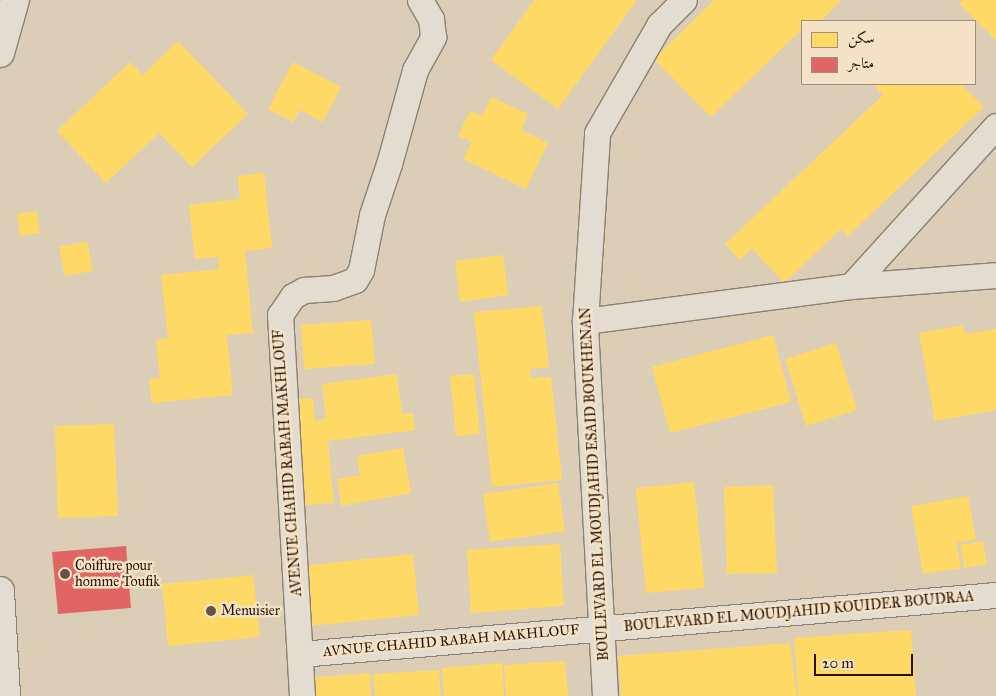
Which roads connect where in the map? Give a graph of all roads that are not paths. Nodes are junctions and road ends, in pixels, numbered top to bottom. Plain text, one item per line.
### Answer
1 (15, 0) edge
2 (420, 0) edge
3 (684, 0) edge
4 (0, 53) edge
5 (996, 126) edge
6 (996, 275) edge
7 (851, 286) junction
8 (585, 321) junction
9 (0, 591) edge
10 (996, 595) edge
11 (602, 628) junction
12 (300, 654) junction
13 (6, 696) edge
14 (302, 696) edge
15 (606, 696) edge

1 - 4 main road
2 - 12 street, AVENUE CHAHID RABAH MAKHLOUF
3 - 8 street, BOULEVARD EL MOUDJAHID ESAID BOUKHENAN
5 - 7 street
6 - 7 street
7 - 8 street
8 - 11 street, BOULEVARD EL MOUDJAHID ESAID BOUKHENAN
9 - 13 main road
10 - 11 street, BOULEVARD EL MOUDJAHID KOUIDER BOUDRAA
11 - 12 street, AVNUE CHAHID RABAH MAKHLOUF
11 - 15 street, BOULEVARD EL MOUDJAHID ESAID BOUKHENAN
12 - 14 street, AVENUE CHAHID RABAH MAKHLOUF

